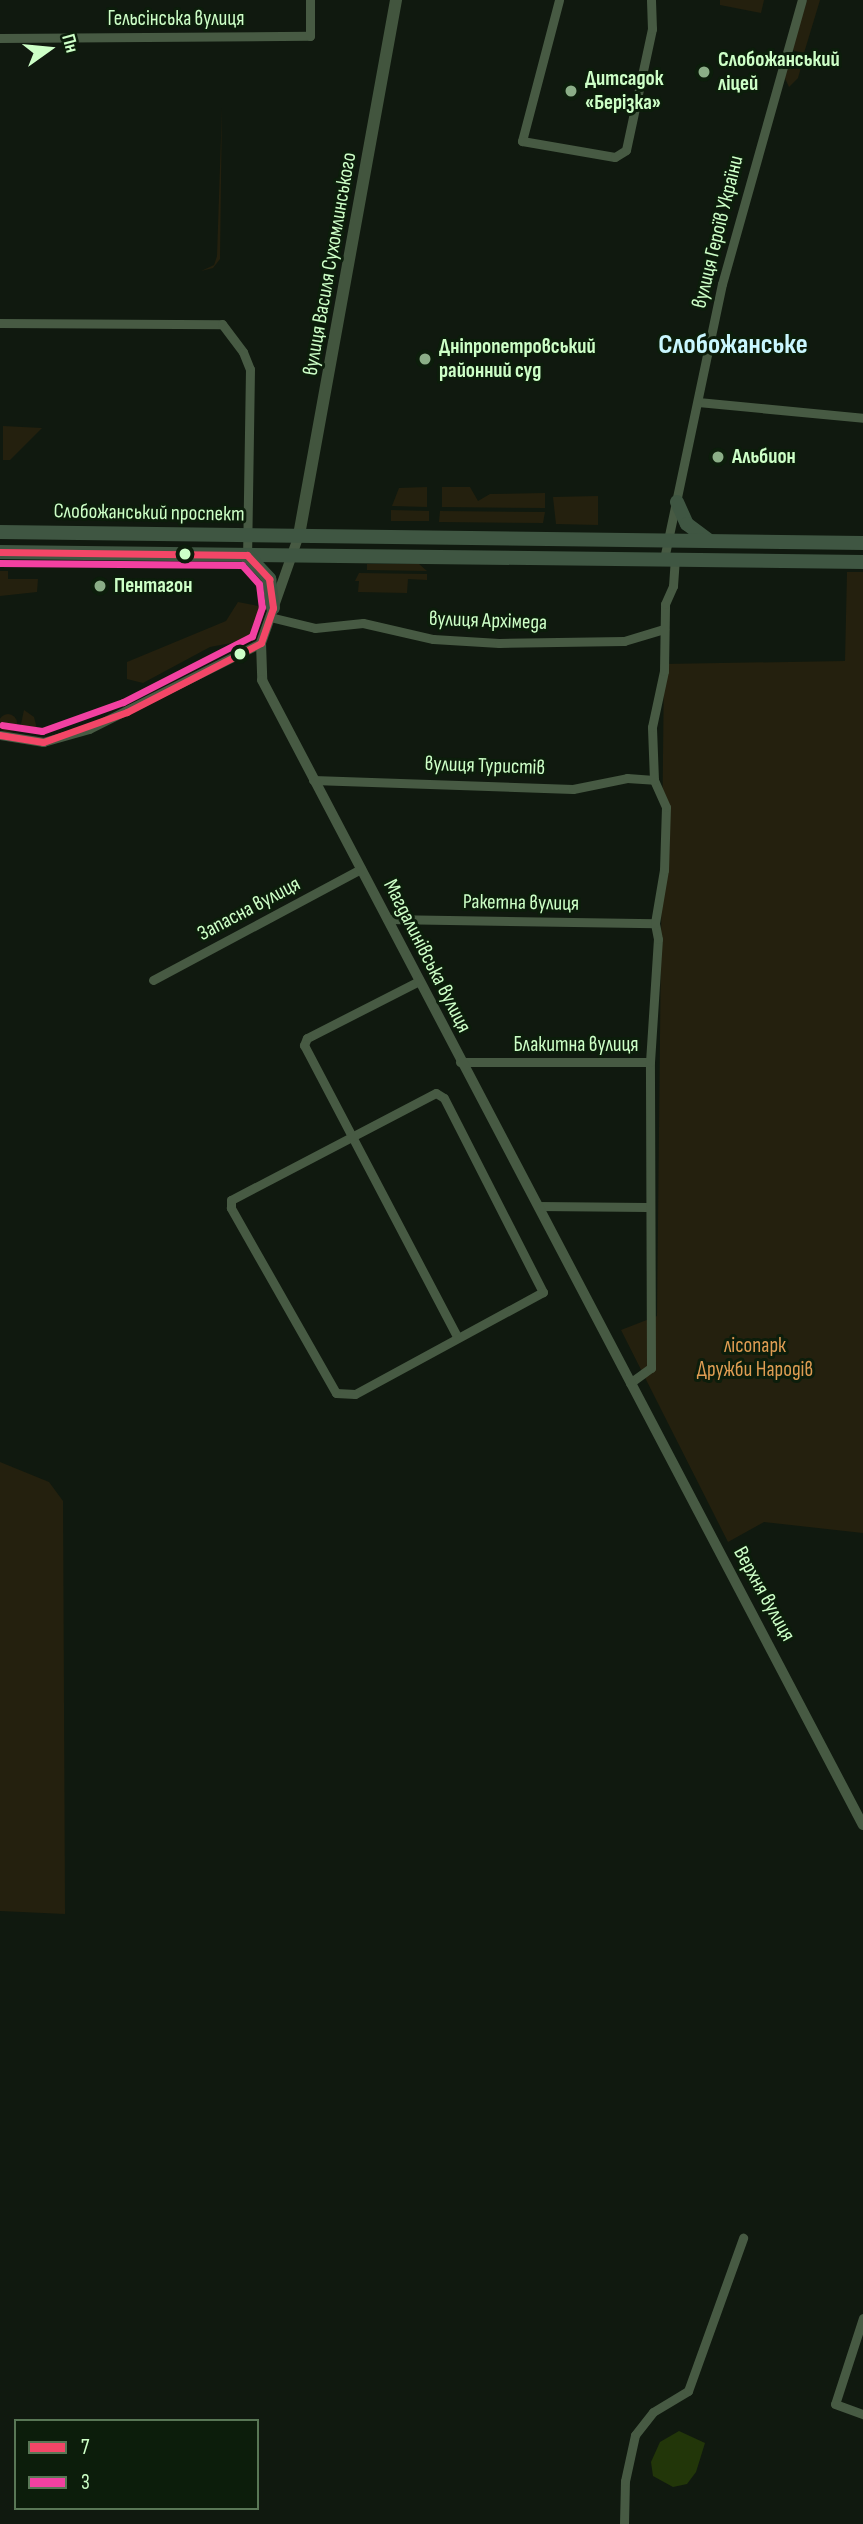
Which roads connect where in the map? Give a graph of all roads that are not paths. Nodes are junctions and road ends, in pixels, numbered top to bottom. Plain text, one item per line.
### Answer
1 (310, 0) edge
2 (397, 0) edge
3 (559, 0) edge
4 (651, 0) edge
5 (803, 0) edge
6 (0, 38) edge
7 (0, 323) edge
8 (698, 402) junction
9 (863, 418) edge
10 (677, 502) junction
11 (0, 532) edge
12 (247, 535) junction
13 (299, 535) junction
14 (668, 541) junction
15 (709, 541) junction
16 (863, 543) edge
17 (0, 552) edge
18 (291, 553) junction
19 (247, 555) junction
20 (670, 559) junction
21 (863, 562) edge
22 (271, 612) junction
23 (664, 629) junction
24 (261, 643) junction
25 (0, 736) edge
26 (313, 780) junction
27 (654, 780) junction
28 (361, 869) junction
29 (387, 919) junction
30 (655, 923) junction
31 (153, 980) dead end
32 (419, 981) junction
33 (460, 1062) junction
34 (650, 1062) junction
35 (354, 1139) junction
36 (538, 1206) junction
37 (648, 1207) junction
38 (457, 1337) junction
39 (629, 1383) junction
40 (863, 1825) edge
41 (743, 2238) dead end
42 (863, 2318) edge
43 (863, 2414) edge
44 (624, 2524) edge

1 - 6 street, Гельсінська вулиця
2 - 13 main road, вулиця Василя Сухомлинського
3 - 4 street
5 - 8 street, вулиця Героїв України
7 - 12 street
8 - 9 street
8 - 10 street, вулиця Героїв України
10 - 14 street, вулиця Героїв України
10 - 15 main road
11 - 12 main road, Слобожанський проспект
12 - 13 main road, Слобожанський проспект
12 - 19 street
13 - 14 main road, Слобожанський проспект
13 - 18 street, Магдалинівська вулиця
14 - 15 main road, Слобожанський проспект
14 - 20 street, вулиця Героїв України
15 - 16 main road, Слобожанський проспект
17 - 19 main road, Слобожанський проспект
18 - 19 main road, Слобожанський проспект
18 - 20 main road, Слобожанський проспект
18 - 22 street, Магдалинівська вулиця
19 - 22 main road
20 - 21 main road, Слобожанський проспект
20 - 23 street, вулиця Героїв України
22 - 23 street, вулиця Архімеда
22 - 24 street, Магдалинівська вулиця
23 - 27 street, вулиця Героїв України
24 - 25 street
24 - 26 street, Магдалинівська вулиця
26 - 27 street, вулиця Туристів
26 - 28 street, Магдалинівська вулиця
27 - 30 street, вулиця Героїв України
28 - 29 street, Магдалинівська вулиця
28 - 31 street, Запасна вулиця
29 - 30 street, Ракетна вулиця
29 - 32 street, Магдалинівська вулиця
30 - 34 street, вулиця Героїв України
32 - 33 street, Магдалинівська вулиця
32 - 35 street
33 - 34 street, Блакитна вулиця
33 - 36 street, Магдалинівська вулиця
34 - 37 street, вулиця Героїв України
35 - 38 street
35 - 38 street
35 - 38 street
36 - 37 street
36 - 39 street, Магдалинівська вулиця
37 - 39 street, вулиця Героїв України
39 - 40 street, Верхня вулиця
41 - 44 street
42 - 43 street

